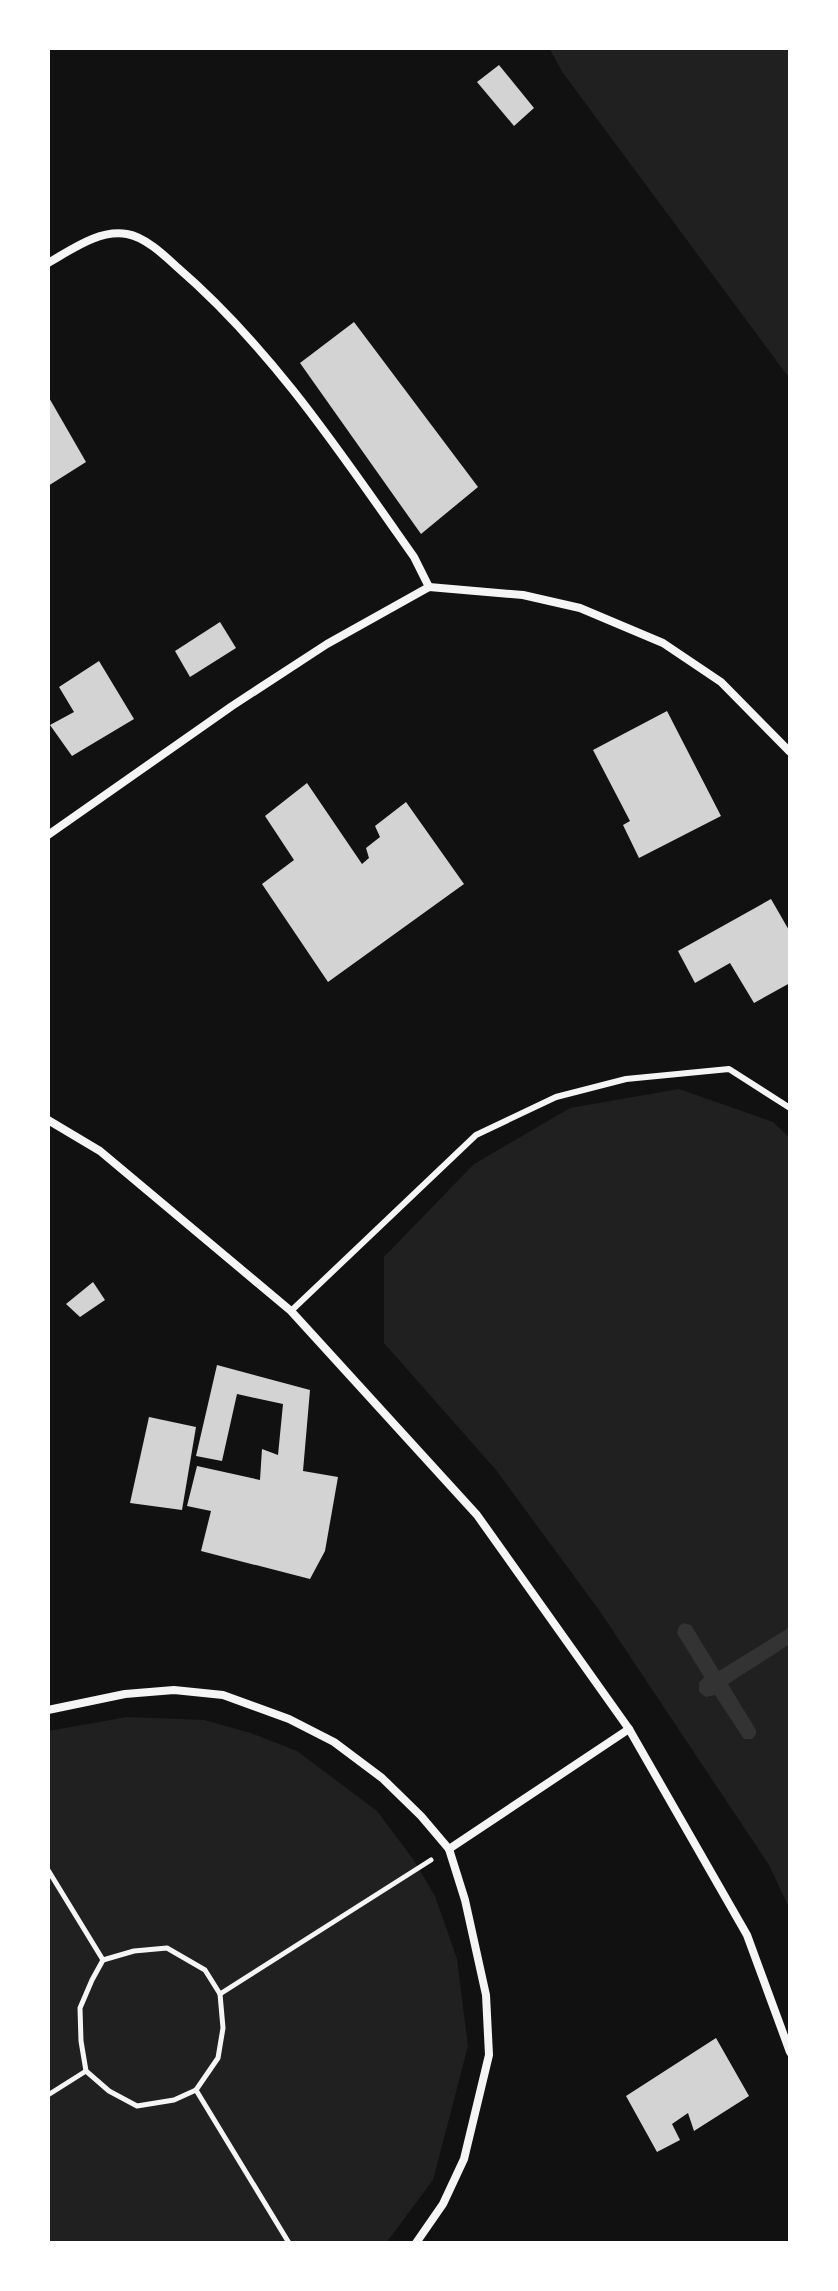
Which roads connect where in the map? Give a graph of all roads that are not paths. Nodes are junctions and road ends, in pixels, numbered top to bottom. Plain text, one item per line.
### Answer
1 (48, 263) edge
2 (429, 587) junction
3 (790, 752) edge
4 (48, 835) edge
5 (790, 1108) edge
6 (48, 1120) edge
7 (291, 1311) junction
8 (48, 1710) edge
9 (629, 1729) junction
10 (449, 1849) junction
11 (790, 2052) edge
12 (416, 2243) edge

1 - 2 street
2 - 3 street
2 - 4 street
5 - 7 lane
6 - 7 street
7 - 9 street
8 - 10 street
9 - 10 street
9 - 11 street
10 - 12 street

